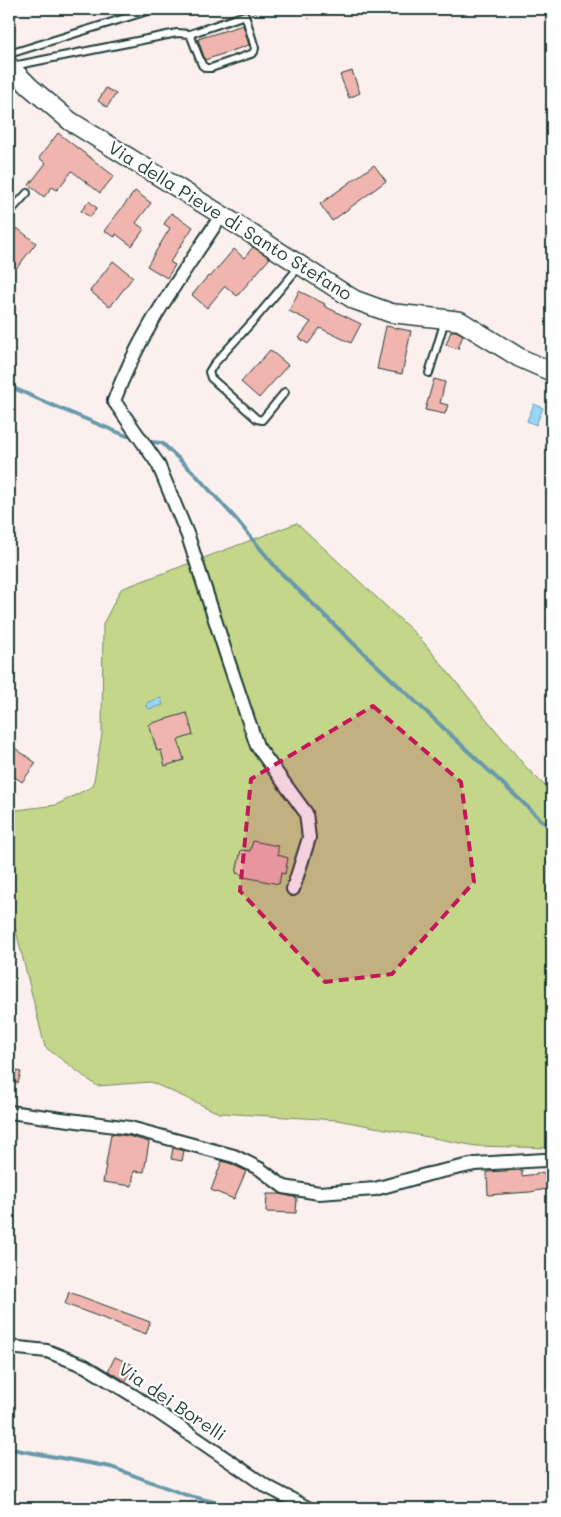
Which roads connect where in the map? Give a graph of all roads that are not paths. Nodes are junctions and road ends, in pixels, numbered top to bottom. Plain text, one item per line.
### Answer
1 (154, 9) edge
2 (190, 34) junction
3 (9, 62) edge
4 (27, 193) dead end
5 (9, 213) edge
6 (221, 216) junction
7 (300, 266) junction
8 (445, 319) junction
9 (552, 372) edge
10 (429, 373) dead end
11 (285, 392) dead end
12 (293, 889) dead end
13 (9, 1112) edge
14 (552, 1162) edge
15 (9, 1346) edge
16 (308, 1508) edge

1 - 3 lane
2 - 2 lane
2 - 3 lane
3 - 6 street, Via della Pieve di Santo Stefano
4 - 5 lane
6 - 7 street, Via della Pieve di Santo Stefano
6 - 12 street
7 - 8 street, Via della Pieve di Santo Stefano
7 - 11 lane
8 - 9 street, Via della Pieve di Santo Stefano
8 - 10 lane
13 - 14 street
15 - 16 street, Via dei Borelli

